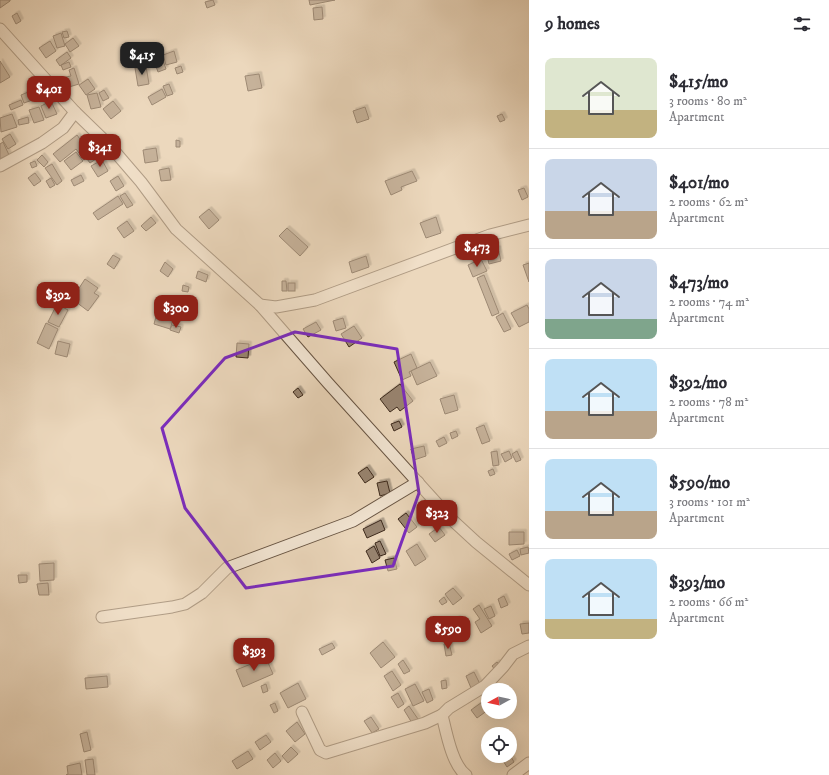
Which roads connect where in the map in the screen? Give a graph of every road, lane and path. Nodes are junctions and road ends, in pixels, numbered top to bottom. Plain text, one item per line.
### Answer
1 (0, 29) edge
2 (75, 112) junction
3 (0, 166) edge
4 (529, 225) edge
5 (260, 305) junction
6 (418, 482) junction
7 (529, 585) edge
8 (102, 617) dead end
9 (529, 646) edge
10 (302, 712) dead end
11 (442, 715) junction
12 (529, 763) edge
13 (466, 775) edge
14 (513, 775) edge

1 - 2 street
2 - 3 street
2 - 5 street
4 - 5 street
5 - 6 street
6 - 7 street
6 - 8 street
9 - 11 street
10 - 11 street
11 - 13 street
12 - 14 street

